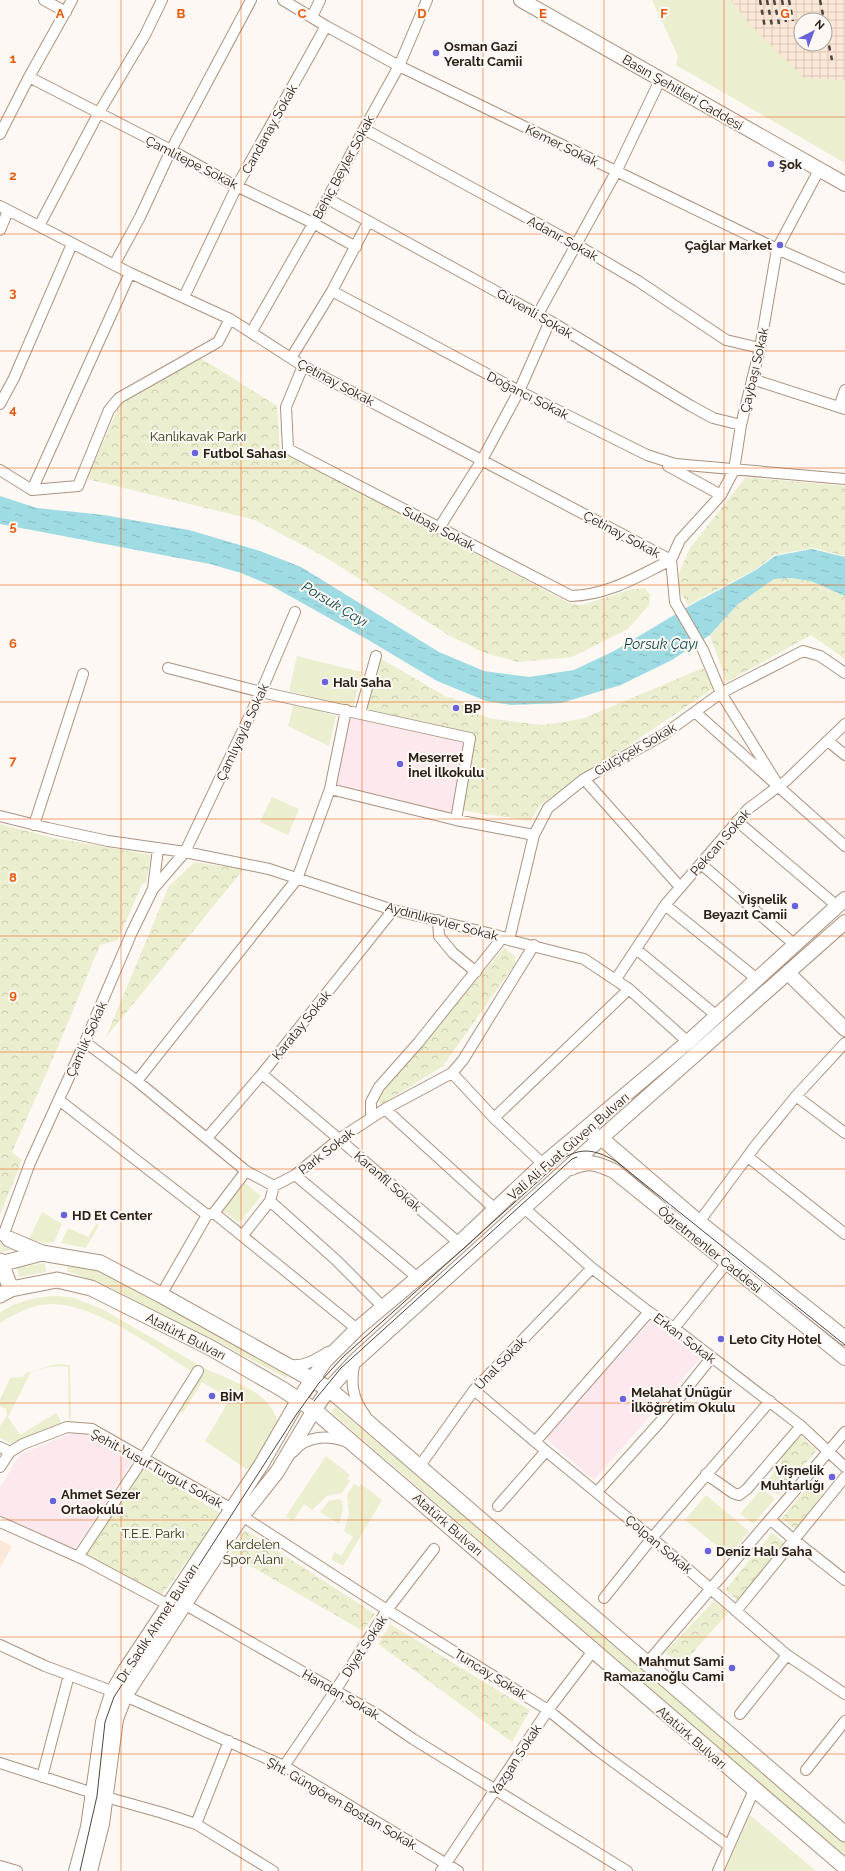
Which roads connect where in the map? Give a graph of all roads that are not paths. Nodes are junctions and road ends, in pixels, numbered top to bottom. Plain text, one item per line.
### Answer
1 (44, 0) edge
2 (72, 0) edge
3 (162, 0) edge
4 (251, 0) edge
5 (283, 0) edge
6 (320, 0) edge
7 (427, 0) edge
8 (521, 0) edge
9 (66, 12) junction
10 (312, 17) junction
11 (326, 26) junction
12 (399, 66) junction
13 (29, 77) junction
14 (661, 78) junction
15 (98, 114) junction
16 (364, 129) junction
17 (0, 134) edge
18 (171, 150) junction
19 (820, 170) junction
20 (616, 172) junction
21 (845, 184) edge
22 (237, 186) junction
23 (328, 199) junction
24 (4, 208) edge
25 (368, 222) junction
26 (313, 223) junction
27 (39, 226) junction
28 (0, 230) edge
29 (72, 244) junction
30 (577, 245) junction
31 (356, 247) junction
32 (777, 249) junction
33 (114, 265) junction
34 (130, 273) junction
35 (845, 279) edge
36 (332, 291) junction
37 (184, 297) junction
38 (538, 314) junction
39 (230, 319) junction
40 (550, 321) junction
41 (252, 331) junction
42 (760, 348) junction
43 (291, 358) junction
44 (304, 366) junction
45 (752, 379) junction
46 (845, 390) edge
47 (519, 391) junction
48 (0, 404) edge
49 (842, 408) edge
50 (741, 426) junction
51 (647, 455) junction
52 (482, 460) junction
53 (0, 470) edge
54 (734, 470) junction
55 (845, 479) edge
56 (32, 490) junction
57 (721, 494) junction
58 (439, 528) junction
59 (671, 560) junction
60 (295, 612) dead end
61 (376, 656) dead end
62 (168, 668) dead end
63 (845, 673) edge
64 (83, 674) dead end
65 (261, 692) junction
66 (721, 693) junction
67 (346, 710) junction
68 (360, 712) junction
69 (695, 712) junction
70 (845, 724) edge
71 (828, 741) junction
72 (845, 755) edge
73 (584, 779) junction
74 (778, 785) junction
75 (330, 789) junction
76 (0, 816) edge
77 (456, 820) junction
78 (738, 821) junction
79 (34, 825) junction
80 (534, 835) junction
81 (845, 846) edge
82 (158, 848) junction
83 (185, 852) junction
84 (701, 864) junction
85 (297, 879) junction
86 (680, 887) junction
87 (153, 889) junction
88 (841, 903) edge
89 (665, 905) junction
90 (393, 910) junction
91 (438, 920) junction
92 (845, 922) edge
93 (506, 938) junction
94 (794, 944) junction
95 (534, 945) junction
96 (636, 949) junction
97 (476, 972) junction
98 (789, 974) junction
99 (616, 979) junction
100 (757, 979) junction
101 (629, 989) junction
102 (717, 1016) junction
103 (845, 1029) edge
104 (85, 1042) junction
105 (688, 1042) junction
106 (845, 1043) edge
107 (452, 1072) junction
108 (262, 1074) junction
109 (137, 1081) junction
110 (796, 1096) junction
111 (59, 1100) junction
112 (385, 1109) junction
113 (371, 1118) junction
114 (494, 1118) junction
115 (845, 1133) edge
116 (590, 1136) junction
117 (207, 1138) junction
118 (339, 1138) junction
119 (590, 1148) junction
120 (748, 1157) junction
121 (543, 1164) junction
122 (604, 1167) junction
123 (567, 1169) junction
124 (246, 1171) junction
125 (295, 1175) junction
126 (274, 1186) junction
127 (270, 1201) junction
128 (524, 1208) junction
129 (496, 1210) junction
130 (210, 1214) junction
131 (698, 1222) junction
132 (845, 1234) edge
133 (243, 1235) junction
134 (6, 1237) joint
135 (459, 1243) junction
136 (42, 1253) junction
137 (57, 1255) junction
138 (0, 1263) edge
139 (727, 1263) junction
140 (592, 1268) junction
141 (418, 1278) junction
142 (57, 1280) junction
143 (6, 1292) edge
144 (160, 1294) junction
145 (383, 1307) junction
146 (649, 1312) junction
147 (674, 1328) junction
148 (352, 1334) junction
149 (845, 1338) edge
150 (271, 1358) junction
151 (711, 1358) junction
152 (845, 1358) edge
153 (355, 1361) junction
154 (198, 1371) dead end
155 (312, 1379) junction
156 (329, 1389) junction
157 (474, 1390) junction
158 (299, 1399) junction
159 (770, 1401) junction
160 (314, 1410) junction
161 (801, 1426) junction
162 (845, 1432) edge
163 (380, 1434) junction
164 (535, 1442) junction
165 (353, 1444) junction
166 (0, 1447) edge
167 (546, 1451) junction
168 (10, 1452) junction
169 (829, 1452) junction
170 (143, 1459) junction
171 (0, 1467) edge
172 (419, 1467) junction
173 (845, 1468) edge
174 (277, 1472) junction
175 (706, 1474) junction
176 (845, 1477) edge
177 (597, 1492) junction
178 (498, 1506) dead end
179 (237, 1513) junction
180 (771, 1520) junction
181 (0, 1522) edge
182 (652, 1538) junction
183 (794, 1540) junction
184 (434, 1549) dead end
185 (78, 1557) junction
186 (845, 1580) edge
187 (712, 1589) junction
188 (604, 1598) dead end
189 (184, 1604) junction
190 (169, 1605) junction
191 (387, 1610) junction
192 (736, 1611) junction
193 (0, 1645) edge
194 (592, 1651) junction
195 (787, 1655) junction
196 (647, 1663) junction
197 (69, 1675) junction
198 (335, 1691) junction
199 (119, 1693) junction
200 (845, 1694) edge
201 (548, 1710) junction
202 (740, 1714) dead end
203 (845, 1721) edge
204 (229, 1741) junction
205 (0, 1763) edge
206 (284, 1766) junction
207 (806, 1770) dead end
208 (42, 1777) junction
209 (496, 1789) junction
210 (754, 1790) junction
211 (100, 1795) junction
212 (196, 1824) junction
213 (845, 1834) edge
214 (729, 1846) junction
215 (0, 1866) edge
216 (444, 1867) edge
217 (845, 1867) edge
218 (17, 1871) edge
219 (76, 1871) edge
220 (90, 1871) edge
221 (273, 1871) edge
222 (458, 1871) edge
223 (627, 1871) edge
224 (718, 1871) edge

1 - 9 street
2 - 9 street
3 - 15 street
4 - 18 street
5 - 10 street, Kemer Sokak
6 - 10 street
7 - 12 street, Behiç Beyler Sokak
8 - 14 main road, Basın Şehitleri Caddesi
9 - 13 street
10 - 11 street, Kemer Sokak
11 - 12 street, Kemer Sokak
11 - 22 street, Candanay Sokak
12 - 16 street, Behiç Beyler Sokak
12 - 20 street, Kemer Sokak
13 - 15 street, Çamlıtepe Sokak
13 - 17 street
14 - 19 main road, Basın Şehitleri Caddesi
14 - 20 street
15 - 18 street, Çamlıtepe Sokak
15 - 27 street
16 - 23 street, Behiç Beyler Sokak
16 - 30 street, Adanır Sokak
18 - 22 street, Çamlıtepe Sokak
18 - 33 street
19 - 21 main road, Basın Şehitleri Caddesi
19 - 32 street, Çaybaşı Sokak
20 - 30 street
20 - 32 street, Kemer Sokak
22 - 26 street, Çamlıtepe Sokak
22 - 37 street, Candanay Sokak
23 - 25 street, Güvenli Sokak
23 - 26 street, Behiç Beyler Sokak
24 - 27 street, Çetinay Sokak
24 - 28 street
25 - 31 street
25 - 38 street, Güvenli Sokak
26 - 31 street, Çamlıtepe Sokak
26 - 41 street, Behiç Beyler Sokak
27 - 29 street, Çetinay Sokak
29 - 33 street, Çetinay Sokak
29 - 48 street
30 - 38 street
30 - 42 street, Adanır Sokak
31 - 36 street
32 - 35 street, Kemer Sokak
32 - 42 street, Çaybaşı Sokak
33 - 34 street, Çetinay Sokak
34 - 37 street, Çetinay Sokak
34 - 56 street
36 - 43 street
36 - 47 street, Doğancı Sokak
37 - 39 street, Çetinay Sokak
38 - 40 street, Güvenli Sokak
39 - 41 street, Çetinay Sokak
39 - 56 street
40 - 47 street
40 - 50 street, Güvenli Sokak
41 - 43 street, Çetinay Sokak
42 - 45 street, Çaybaşı Sokak
43 - 44 street, Çetinay Sokak
44 - 52 street, Çetinay Sokak
44 - 58 street, Subaşı Sokak
45 - 49 street
45 - 50 street, Çaybaşı Sokak
46 - 49 street
47 - 51 street, Doğancı Sokak
47 - 52 street
50 - 54 street, Çaybaşı Sokak
51 - 54 street, Doğancı Sokak
51 - 57 street
52 - 58 street
52 - 59 street, Çetinay Sokak
53 - 56 street
54 - 55 street, Doğancı Sokak
54 - 57 street, Çaybaşı Sokak
57 - 59 street, Çaybaşı Sokak
58 - 59 street, Subaşı Sokak
59 - 66 street
60 - 65 street, Çamlıyayla Sokak
61 - 68 street
62 - 65 street
63 - 66 street, Gülçiçek Sokak
64 - 79 street
65 - 67 street
65 - 83 street, Çamlıyayla Sokak
66 - 69 street, Gülçiçek Sokak
66 - 74 street
67 - 68 street
67 - 75 street
68 - 77 street
69 - 73 street, Gülçiçek Sokak
69 - 74 street
70 - 71 street, Pekcan Sokak
71 - 72 street
71 - 74 street, Pekcan Sokak
73 - 80 street, Gülçiçek Sokak
73 - 86 street
74 - 78 street, Pekcan Sokak
74 - 81 street
75 - 77 street
75 - 85 street
76 - 79 street, Aydınlıkevler Sokak
77 - 80 street
78 - 84 street, Pekcan Sokak
78 - 88 street
79 - 82 street, Aydınlıkevler Sokak
80 - 93 street, Gülçiçek Sokak
82 - 83 street, Aydınlıkevler Sokak
82 - 87 street
83 - 85 street, Aydınlıkevler Sokak
83 - 87 street, Çamlık Sokak
84 - 86 street, Pekcan Sokak
84 - 94 street
85 - 90 street, Aydınlıkevler Sokak
85 - 109 street
86 - 89 street, Pekcan Sokak
87 - 104 street, Çamlık Sokak
88 - 94 main road, Vali Ali Fuat Güven Bulvarı
89 - 96 street, Pekcan Sokak
89 - 100 street
90 - 91 street, Aydınlıkevler Sokak
90 - 108 street, Karatay Sokak
91 - 93 street, Aydınlıkevler Sokak
91 - 97 street
92 - 98 main road, Vali Ali Fuat Güven Bulvarı
93 - 95 street, Aydınlıkevler Sokak
93 - 97 street
94 - 100 main road, Vali Ali Fuat Güven Bulvarı
95 - 99 street, Aydınlıkevler Sokak
95 - 107 street, Park Sokak
96 - 99 street, Pekcan Sokak
96 - 102 street
97 - 113 street
98 - 103 main road
98 - 116 main road, Vali Ali Fuat Güven Bulvarı
99 - 101 street, Aydınlıkevler Sokak
100 - 102 main road, Vali Ali Fuat Güven Bulvarı
101 - 105 street, Aydınlıkevler Sokak
101 - 114 street
102 - 105 main road, Vali Ali Fuat Güven Bulvarı
104 - 109 street
104 - 111 street, Çamlık Sokak
105 - 116 main road, Vali Ali Fuat Güven Bulvarı
106 - 110 street
107 - 112 street, Park Sokak
107 - 114 street
108 - 117 street, Karatay Sokak
108 - 118 street, Karanfil Sokak
109 - 117 street
110 - 115 street
110 - 120 street
111 - 130 street
111 - 134 street, Çamlık Sokak
112 - 113 street, Park Sokak
112 - 129 street
113 - 118 street, Park Sokak
114 - 121 street
116 - 119 main road, Vali Ali Fuat Güven Bulvarı
116 - 121 main road, Vali Ali Fuat Güven Bulvarı
116 - 131 main road, Öğretmenler Caddesi
117 - 124 street
118 - 125 street, Park Sokak
118 - 135 street, Karanfil Sokak
119 - 122 main road
119 - 123 main road, Vali Ali Fuat Güven Bulvarı
120 - 131 street
120 - 132 street
121 - 129 main road, Vali Ali Fuat Güven Bulvarı
122 - 123 main road, Öğretmenler Caddesi
122 - 139 main road, Öğretmenler Caddesi
123 - 128 main road, Vali Ali Fuat Güven Bulvarı
124 - 126 street
124 - 130 street
125 - 126 street, Park Sokak
125 - 141 street
126 - 127 street
127 - 133 street
127 - 145 street
128 - 140 street, Erkan Sokak
128 - 153 main road, Vali Ali Fuat Güven Bulvarı
129 - 135 main road, Vali Ali Fuat Güven Bulvarı
130 - 133 street
130 - 144 street
131 - 149 main road, Öğretmenler Caddesi
133 - 148 street
134 - 136 main road
135 - 141 main road, Vali Ali Fuat Güven Bulvarı
136 - 137 main road, Atatürk Bulvarı
136 - 138 main road, Atatürk Bulvarı
137 - 142 main road
137 - 144 main road, Atatürk Bulvarı
138 - 143 main road
139 - 147 street
139 - 152 main road, Öğretmenler Caddesi
140 - 146 street, Erkan Sokak
140 - 157 street, Ünal Sokak
141 - 145 main road, Vali Ali Fuat Güven Bulvarı
142 - 143 main road, Atatürk Bulvarı
142 - 158 main road, Atatürk Bulvarı
144 - 150 main road, Atatürk Bulvarı
145 - 148 main road, Vali Ali Fuat Güven Bulvarı
146 - 147 street, Erkan Sokak
146 - 164 street
147 - 151 street, Erkan Sokak
148 - 150 street
148 - 155 main road, Vali Ali Fuat Güven Bulvarı
150 - 155 main road, Atatürk Bulvarı
151 - 159 street, Erkan Sokak
151 - 177 street
153 - 156 main road, Vali Ali Fuat Güven Bulvarı
153 - 163 street
154 - 170 street
155 - 156 main road, Atatürk Bulvarı
155 - 158 main road, Vali Ali Fuat Güven Bulvarı
156 - 160 main road, Vali Ali Fuat Güven Bulvarı
156 - 163 main road, Atatürk Bulvarı
157 - 164 street, Çolpan Sokak
157 - 172 street, Ünal Sokak
158 - 160 main road, Atatürk Bulvarı
158 - 179 main road, Dr. Sadık Ahmet Bulvarı
159 - 161 street, Erkan Sokak
159 - 175 street
160 - 165 main road, Atatürk Bulvarı
160 - 174 main road, Dr. Sadık Ahmet Bulvarı
161 - 169 street, Erkan Sokak
161 - 175 street
162 - 169 street
163 - 172 main road, Atatürk Bulvarı
164 - 167 street, Çolpan Sokak
165 - 174 street
165 - 194 main road, Atatürk Bulvarı
166 - 168 street
167 - 177 street, Çolpan Sokak
167 - 178 street
168 - 170 street, Şehit Yusuf Turgut Sokak
168 - 171 street, Şehit Yusuf Turgut Sokak
169 - 173 street, Erkan Sokak
169 - 180 street
170 - 179 street, Şehit Yusuf Turgut Sokak
170 - 185 street
172 - 196 main road, Atatürk Bulvarı
174 - 179 main road, Dr. Sadık Ahmet Bulvarı
175 - 182 street
176 - 183 street
177 - 182 street, Çolpan Sokak
179 - 189 main road, Dr. Sadık Ahmet Bulvarı
179 - 190 main road, Dr. Sadık Ahmet Bulvarı
179 - 191 street, Tuncay Sokak
180 - 183 street
180 - 187 street
181 - 185 street
182 - 187 street, Çolpan Sokak
182 - 188 street
183 - 186 street
183 - 192 street
184 - 191 street, Diyet Sokak
185 - 190 street
187 - 192 street, Çolpan Sokak
187 - 196 street
189 - 198 street, Handan Sokak
189 - 199 main road, Dr. Sadık Ahmet Bulvarı
190 - 199 main road, Dr. Sadık Ahmet Bulvarı
191 - 198 street, Diyet Sokak
191 - 201 street, Tuncay Sokak
192 - 195 street, Çolpan Sokak
193 - 197 street, Şht. Güngören Bostan Sokak
194 - 201 street, Yazgan Sokak
194 - 210 main road, Atatürk Bulvarı
195 - 200 street, Çolpan Sokak
195 - 202 street
196 - 213 main road, Atatürk Bulvarı
197 - 199 street, Şht. Güngören Bostan Sokak
197 - 208 street
198 - 206 street, Diyet Sokak
198 - 209 street, Handan Sokak
199 - 204 street, Şht. Güngören Bostan Sokak
199 - 211 main road, Dr. Sadık Ahmet Bulvarı
201 - 209 street, Yazgan Sokak
201 - 214 street, Tuncay Sokak
203 - 207 street
204 - 206 street, Şht. Güngören Bostan Sokak
204 - 212 street
205 - 208 street
206 - 216 street, Şht. Güngören Bostan Sokak
208 - 211 street
209 - 216 street, Yazgan Sokak
209 - 223 street, Handan Sokak
210 - 214 street
210 - 217 main road, Atatürk Bulvarı
211 - 212 street
211 - 219 main road, Dr. Sadık Ahmet Bulvarı
211 - 220 main road, Dr. Sadık Ahmet Bulvarı
212 - 221 street
214 - 224 street
215 - 218 street
216 - 222 street, Şht. Güngören Bostan Sokak

